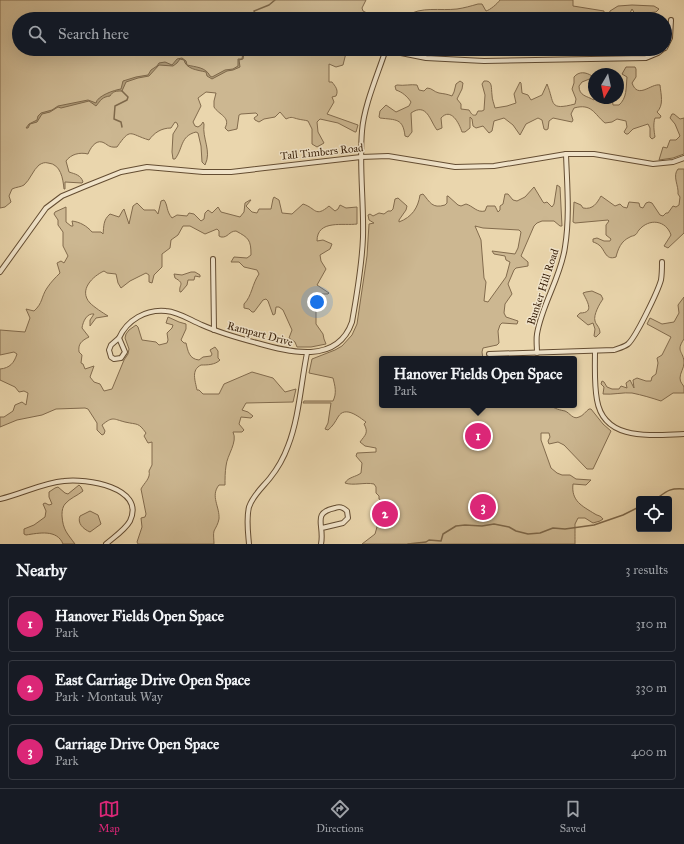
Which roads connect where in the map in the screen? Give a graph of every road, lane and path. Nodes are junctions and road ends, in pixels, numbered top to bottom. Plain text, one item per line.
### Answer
1 (384, 56) edge
2 (416, 56) edge
3 (652, 56) edge
4 (566, 154) junction
5 (361, 157) junction
6 (684, 158) edge
7 (213, 259) dead end
8 (662, 262) dead end
9 (0, 272) edge
10 (214, 330) junction
11 (119, 338) junction
12 (595, 351) junction
13 (307, 353) junction
14 (537, 353) junction
15 (490, 354) dead end
16 (684, 434) edge
17 (0, 499) edge
18 (322, 528) junction
19 (106, 544) edge
20 (249, 544) edge
21 (321, 544) edge

1 - 5 street, Rampart Drive
2 - 3 street
4 - 5 street, Tall Timbers Road
4 - 6 street, Tall Timbers Road
4 - 14 street, Bunker Hill Road
5 - 9 street, Tall Timbers Road
5 - 13 street, Rampart Drive
7 - 10 street
8 - 12 street
10 - 11 street, Rampart Drive
10 - 13 street, Rampart Drive
11 - 11 street, Rampart Drive
12 - 14 street
12 - 16 street
13 - 20 street
14 - 15 street
17 - 19 street
18 - 18 street
18 - 21 street

